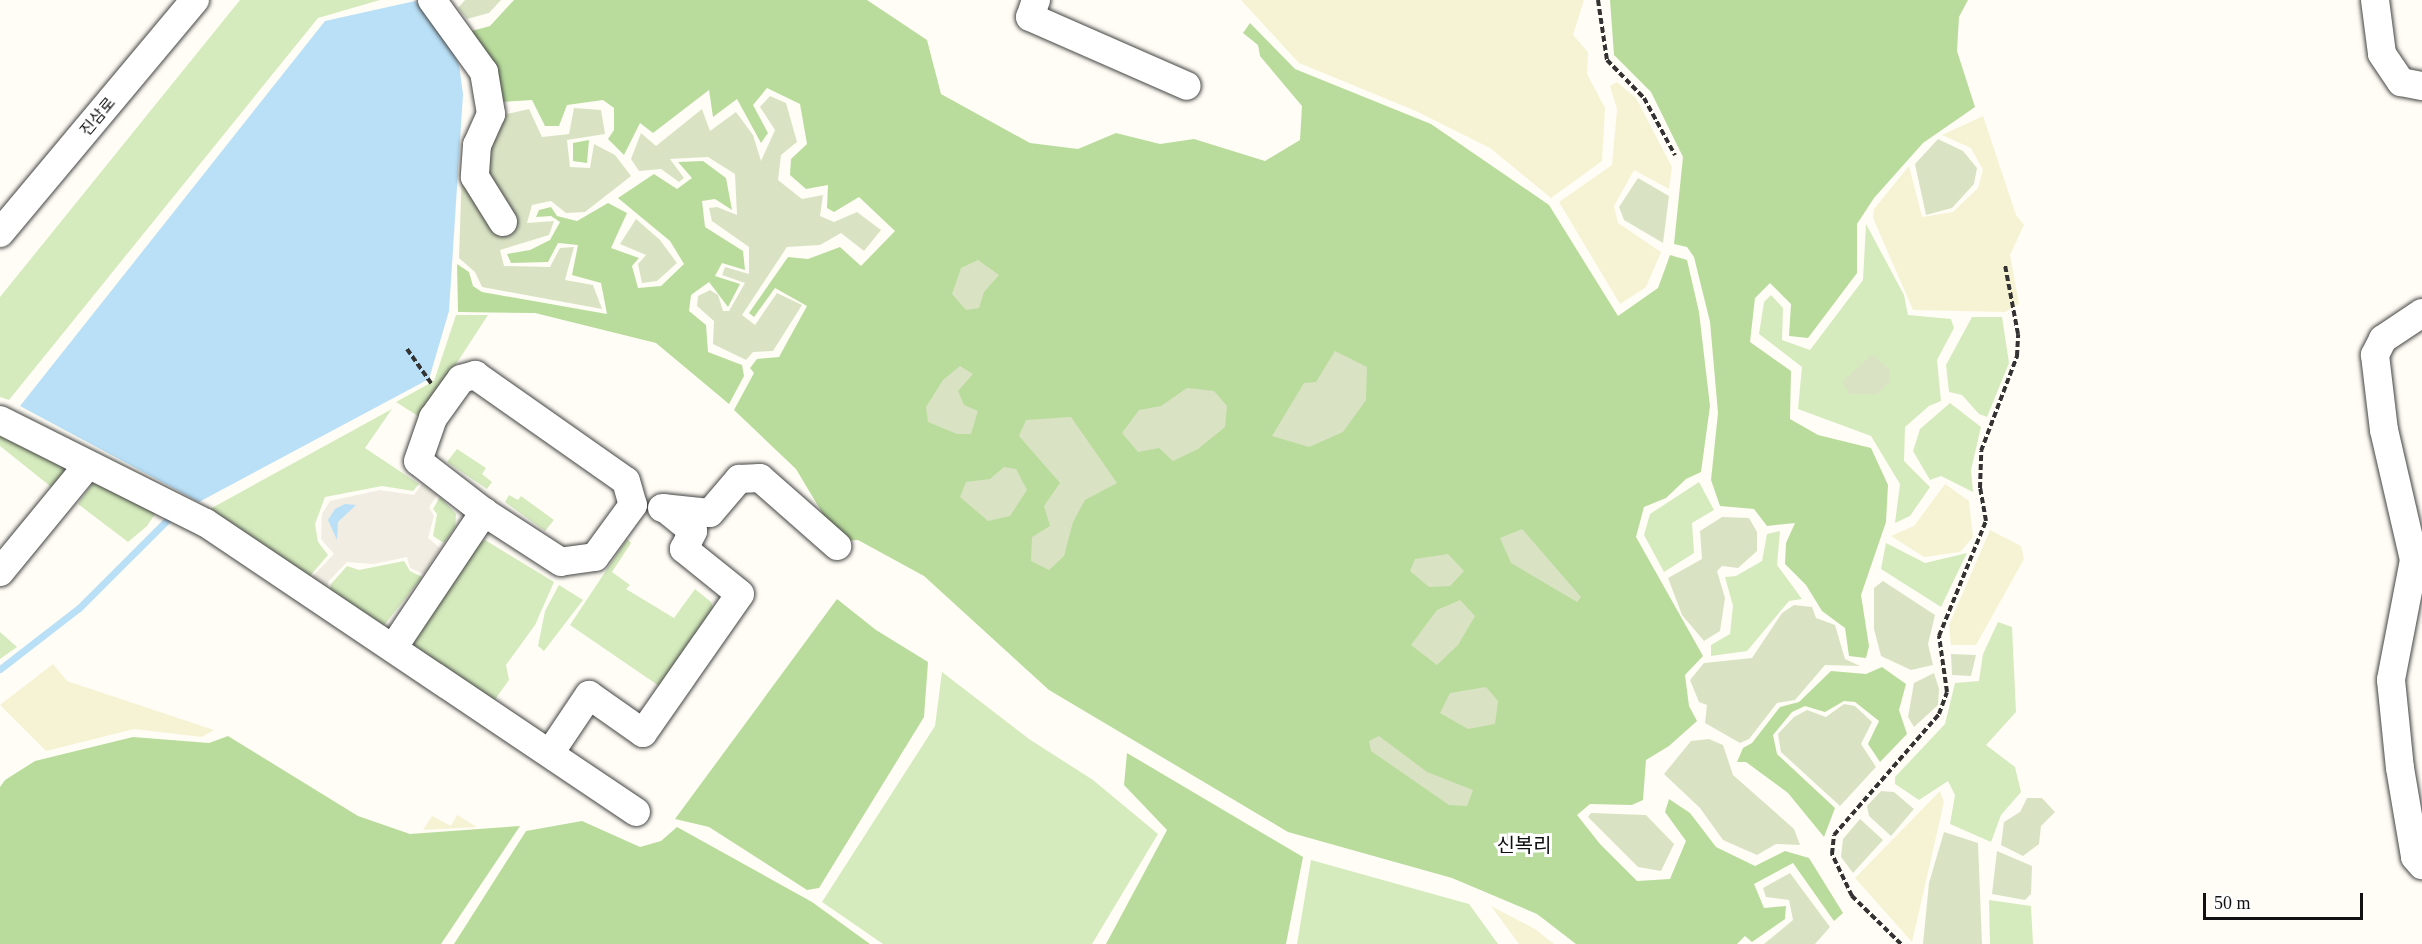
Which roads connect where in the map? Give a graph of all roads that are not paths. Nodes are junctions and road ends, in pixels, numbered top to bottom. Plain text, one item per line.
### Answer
1 (195, 0) edge
2 (432, 0) edge
3 (1036, 0) edge
4 (2375, 0) edge
5 (1187, 86) dead end
6 (2422, 86) edge
7 (503, 222) dead end
8 (0, 233) edge
9 (2422, 313) edge
10 (0, 420) edge
11 (87, 466) junction
12 (633, 505) junction
13 (666, 508) junction
14 (484, 512) junction
15 (837, 546) dead end
16 (0, 572) edge
17 (393, 648) junction
18 (540, 745) junction
19 (636, 812) dead end
20 (2422, 865) edge

1 - 8 street, 진삼로
2 - 7 street
3 - 5 street
4 - 6 street
9 - 20 street
10 - 11 street
11 - 16 street
11 - 17 street
12 - 13 street
12 - 14 street
12 - 14 street
13 - 15 street
13 - 18 street
14 - 17 street
17 - 18 street
18 - 19 street

